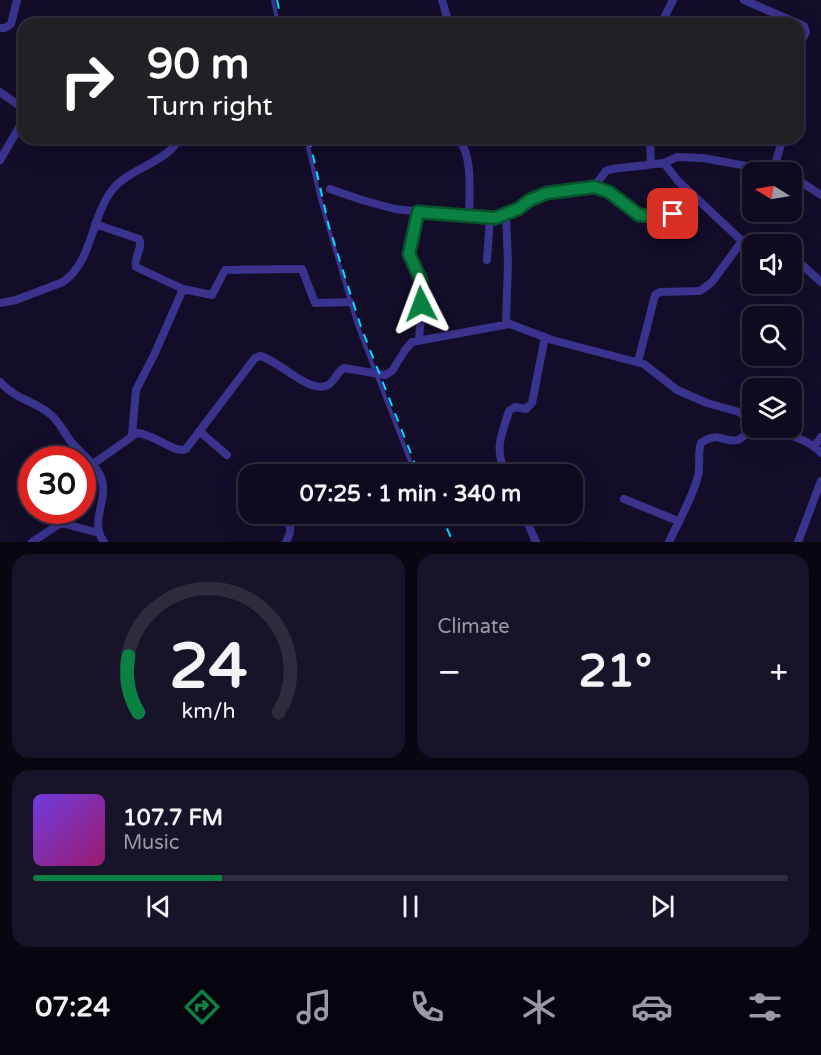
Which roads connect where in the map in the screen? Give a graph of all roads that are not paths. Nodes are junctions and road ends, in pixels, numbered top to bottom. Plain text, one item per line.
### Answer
1 (17, 0) edge
2 (273, 0) edge
3 (442, 0) edge
4 (672, 0) edge
5 (744, 0) edge
6 (277, 18) edge
7 (447, 18) edge
8 (664, 18) edge
9 (786, 18) edge
10 (0, 28) edge
11 (0, 92) edge
12 (18, 105) edge
13 (18, 128) edge
14 (175, 144) edge
15 (307, 144) edge
16 (462, 144) edge
17 (650, 144) edge
18 (782, 144) edge
19 (0, 160) edge
20 (779, 162) edge
21 (664, 163) junction
22 (651, 164) junction
23 (742, 166) edge
24 (802, 183) edge
25 (594, 187) junction
26 (330, 189) dead end
27 (693, 194) junction
28 (821, 195) edge
29 (418, 212) junction
30 (506, 215) junction
31 (469, 217) junction
32 (490, 218) junction
33 (95, 224) junction
34 (742, 241) joint
35 (488, 260) dead end
36 (802, 265) edge
37 (821, 282) edge
38 (183, 289) junction
39 (350, 302) junction
40 (0, 303) edge
41 (506, 323) junction
42 (545, 337) junction
43 (419, 340) junction
44 (638, 362) junction
45 (375, 374) junction
46 (0, 382) edge
47 (742, 414) edge
48 (199, 431) junction
49 (132, 434) junction
50 (742, 436) edge
51 (821, 437) edge
52 (791, 438) edge
53 (75, 446) edge
54 (818, 450) edge
55 (226, 455) dead end
56 (96, 462) edge
57 (411, 464) edge
58 (502, 464) edge
59 (96, 470) edge
60 (821, 481) edge
61 (624, 499) dead end
62 (678, 521) junction
63 (288, 524) edge
64 (528, 524) edge
65 (99, 533) junction
66 (32, 542) edge
67 (104, 542) edge
68 (286, 542) edge
69 (536, 542) edge
70 (669, 542) edge
71 (798, 542) edge

1 - 10 street
2 - 6 lane
3 - 7 street
4 - 8 street
5 - 9 street
11 - 12 street
13 - 19 street
14 - 33 street
15 - 39 lane
16 - 31 street
17 - 22 street
18 - 20 street
21 - 22 street
21 - 23 street
21 - 27 street
22 - 25 street
24 - 28 street
25 - 27 street
25 - 30 street
26 - 29 street
27 - 34 street
29 - 31 street
29 - 43 street
30 - 32 street
30 - 41 street
31 - 32 street
32 - 35 street
33 - 38 street
33 - 40 street
34 - 44 street
36 - 37 street
38 - 39 street
38 - 49 street
39 - 45 lane
41 - 42 street
41 - 43 street
42 - 44 street
42 - 58 street
43 - 45 street
44 - 47 street
45 - 48 street
45 - 57 lane
46 - 53 street
48 - 49 street
48 - 55 street
49 - 56 street
50 - 62 street
51 - 54 street
52 - 54 street
59 - 65 street
60 - 71 street
61 - 62 street
62 - 70 street
63 - 68 street
64 - 69 street
65 - 66 street
65 - 67 street

